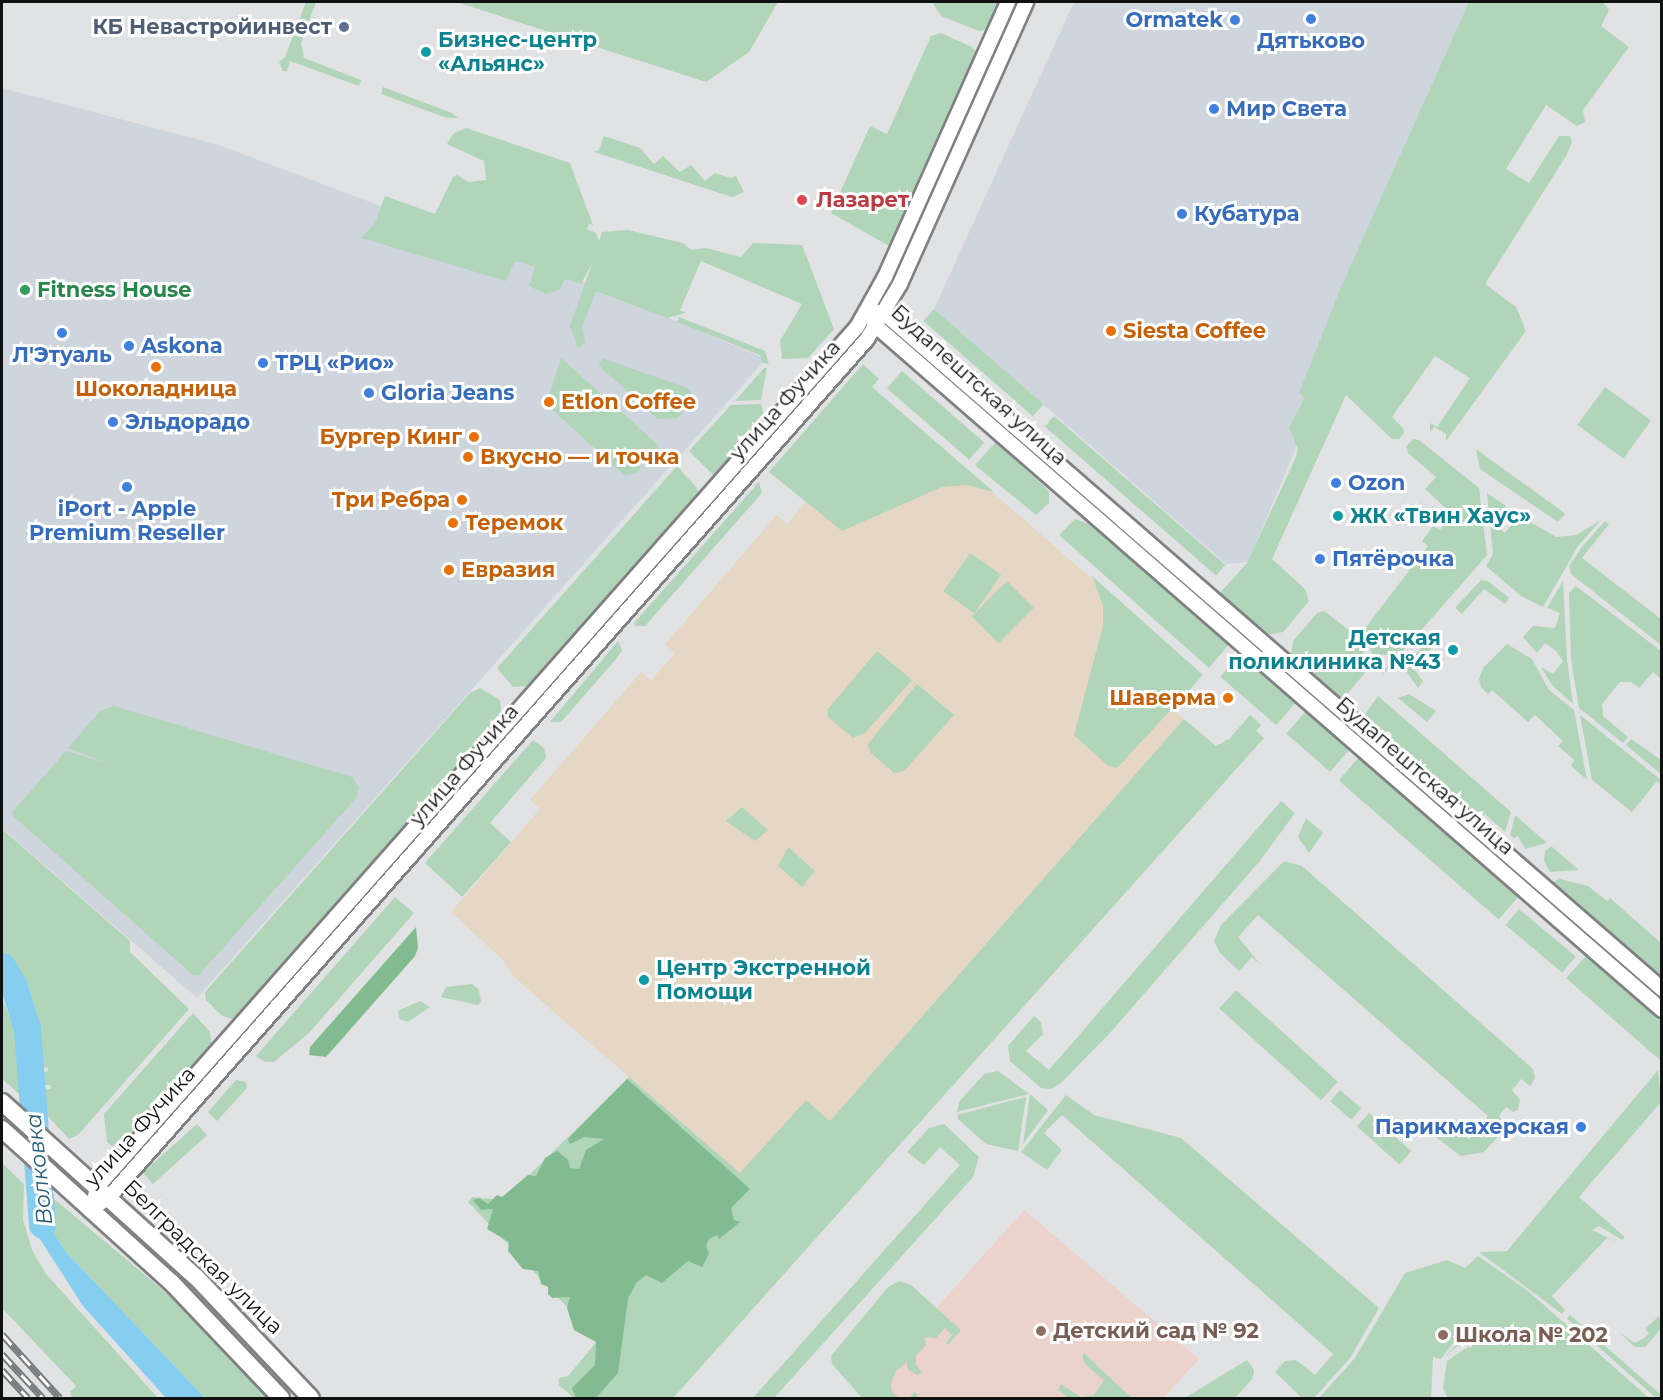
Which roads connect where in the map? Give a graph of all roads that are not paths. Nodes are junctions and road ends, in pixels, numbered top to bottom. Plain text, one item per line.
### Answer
1 (1008, 2) edge
2 (1026, 2) edge
3 (869, 310) junction
4 (884, 313) junction
5 (876, 326) junction
6 (1662, 989) edge
7 (1662, 1010) edge
8 (3, 1104) edge
9 (4, 1132) edge
10 (103, 1192) junction
11 (90, 1210) junction
12 (281, 1398) edge
13 (311, 1398) edge

1 - 3 street, улица Фучика
2 - 4 street, улица Фучика
3 - 4 street, Будапештская улица
3 - 5 street, Будапештская улица
3 - 10 street, улица Фучика
4 - 5 street, улица Фучика
4 - 6 street, Будапештская улица
5 - 7 street, Будапештская улица
5 - 10 street, улица Фучика
8 - 10 street, Белградская улица
9 - 11 street, Белградская улица
10 - 11 street, улица Фучика
10 - 13 street, Белградская улица
11 - 12 street, Белградская улица

